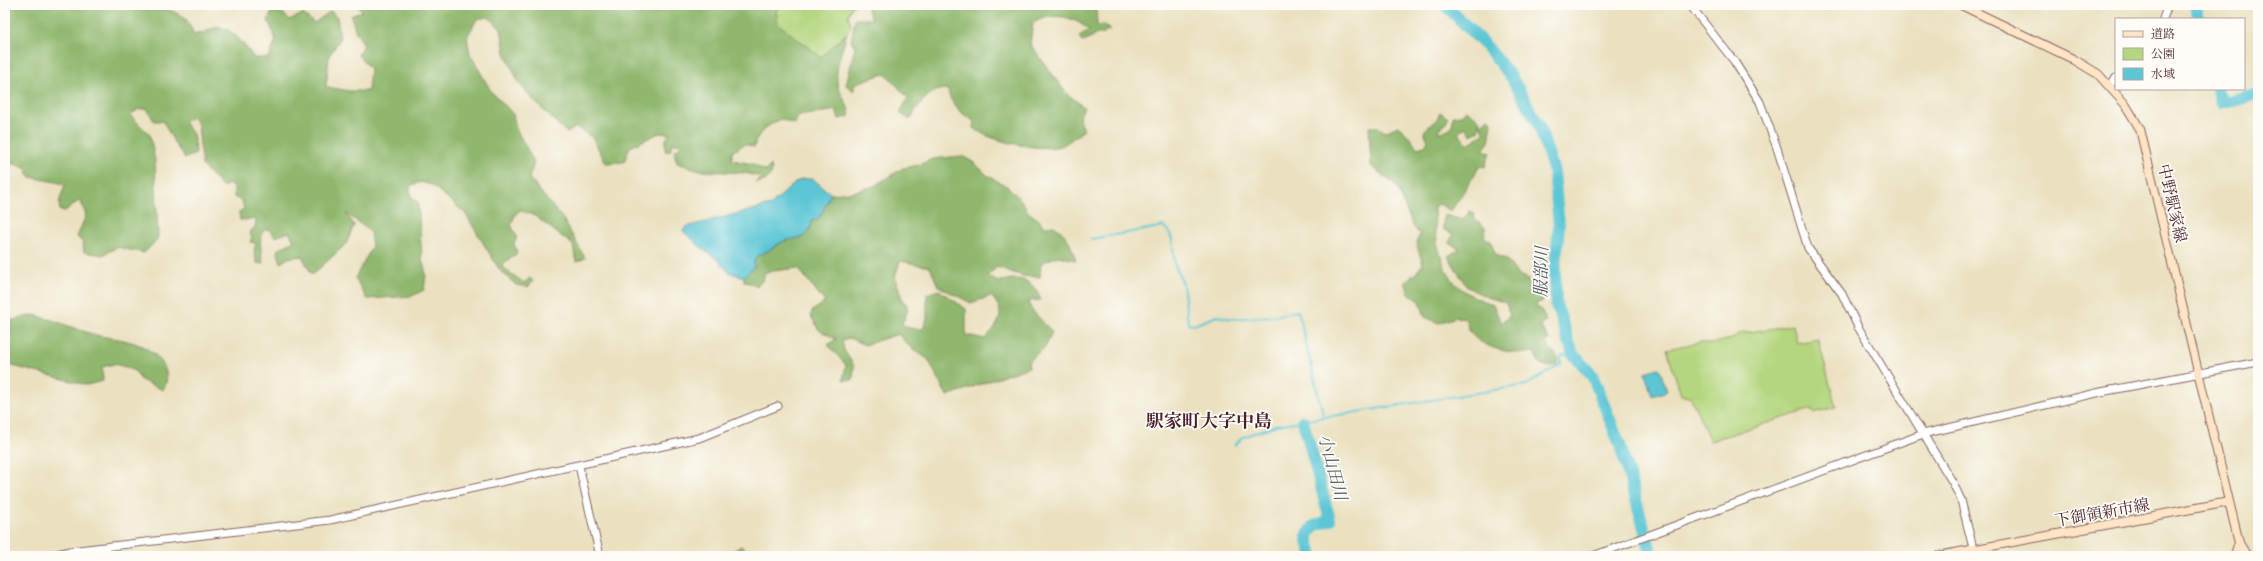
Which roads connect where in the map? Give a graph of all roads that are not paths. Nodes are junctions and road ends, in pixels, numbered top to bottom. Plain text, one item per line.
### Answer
1 (1690, 5) edge
2 (1961, 5) edge
3 (2168, 5) edge
4 (2163, 18) edge
5 (2115, 79) edge
6 (2110, 85) junction
7 (2258, 362) edge
8 (2199, 374) junction
9 (778, 406) dead end
10 (1923, 434) junction
11 (579, 466) junction
12 (2229, 502) junction
13 (2239, 543) junction
14 (1974, 553) edge
15 (48, 556) edge
16 (600, 556) edge
17 (1593, 556) edge
18 (1938, 556) edge
19 (2235, 556) edge
20 (2242, 556) edge
21 (2248, 556) edge

1 - 10 street
2 - 6 main road, 中野駅家線
3 - 4 street
5 - 6 street
6 - 8 main road, 中野駅家線
7 - 8 street
8 - 10 street
8 - 12 main road, 中野駅家線
9 - 11 street
10 - 14 street
10 - 17 street
11 - 15 street
11 - 16 street
12 - 13 main road
12 - 14 main road, 下御領新市線
13 - 19 main road
13 - 20 main road
13 - 21 main road
14 - 18 main road, 下御領新市線

